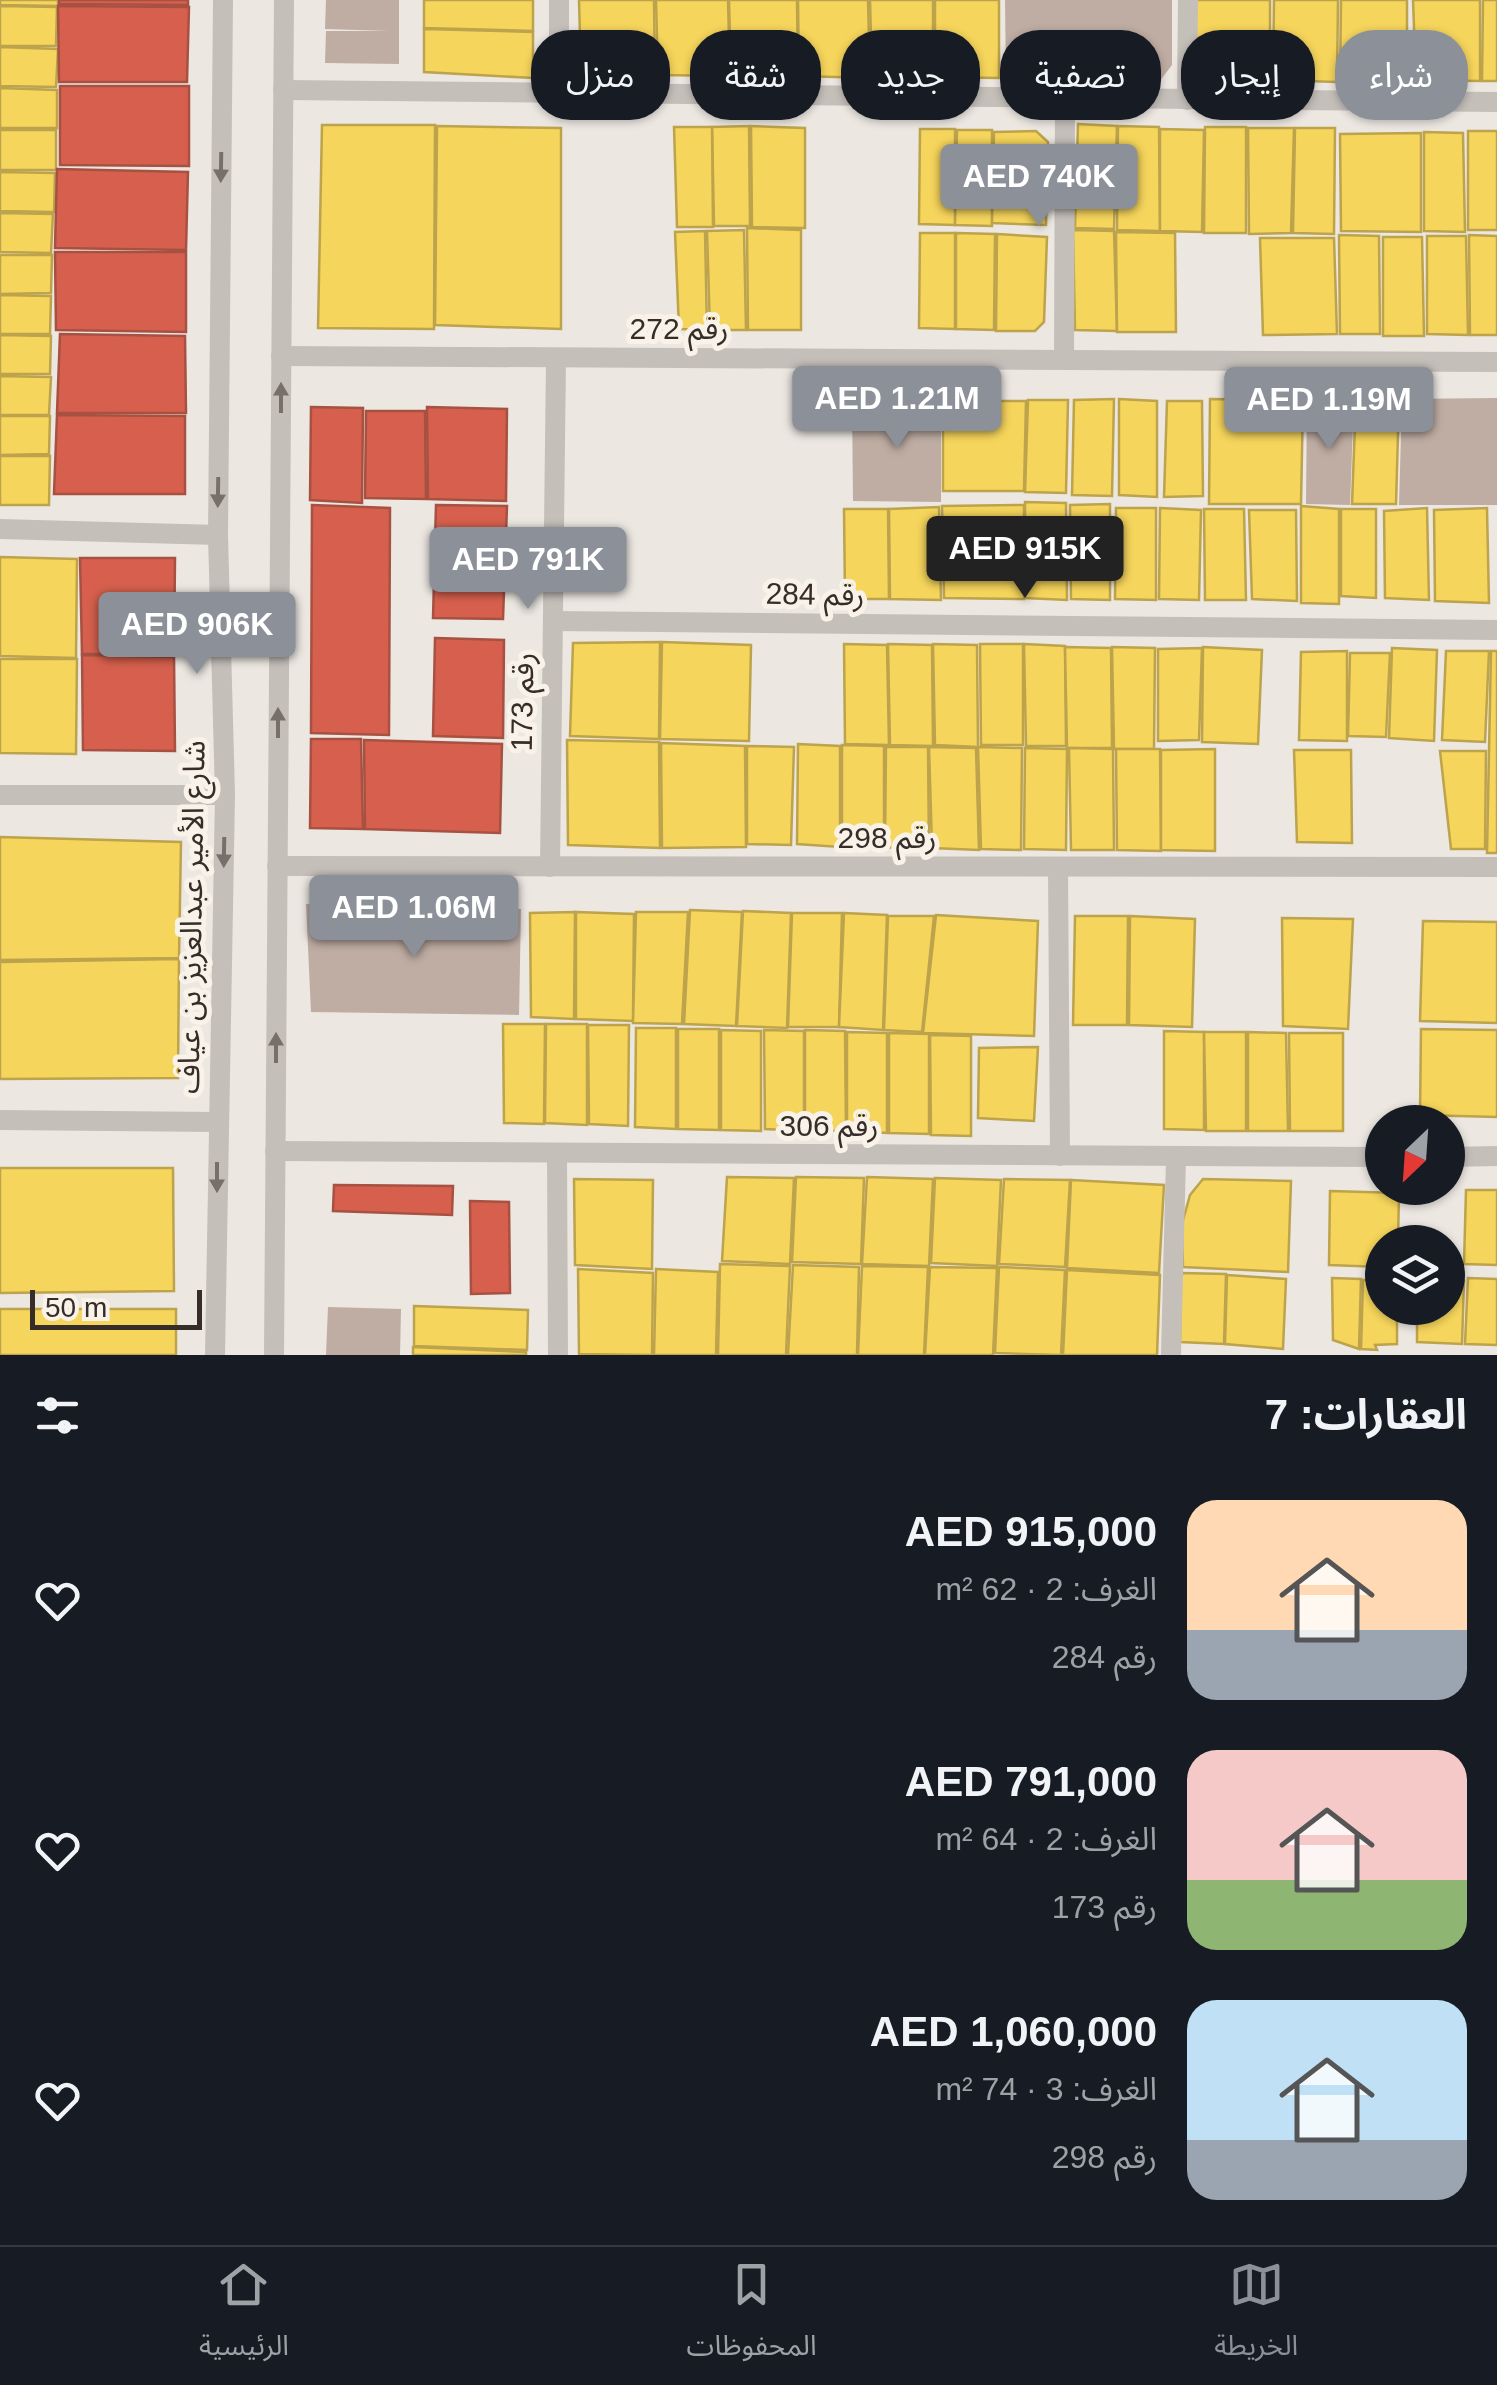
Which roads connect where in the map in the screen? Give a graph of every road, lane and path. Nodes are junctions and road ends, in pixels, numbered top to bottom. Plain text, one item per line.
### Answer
1 (223, 0) edge
2 (284, 0) edge
3 (559, 0) edge
4 (1188, 0) edge
5 (559, 30) edge
6 (1188, 30) edge
7 (283, 90) junction
8 (531, 94) edge
9 (670, 95) edge
10 (1000, 98) edge
11 (1315, 101) edge
12 (1497, 102) edge
13 (1065, 120) edge
14 (281, 356) junction
15 (556, 358) junction
16 (1064, 360) junction
17 (1497, 362) edge
18 (0, 529) edge
19 (218, 534) junction
20 (553, 621) junction
21 (1497, 630) edge
22 (0, 795) edge
23 (225, 795) junction
24 (277, 866) junction
25 (1058, 867) junction
26 (550, 868) junction
27 (1497, 868) edge
28 (0, 1120) edge
29 (218, 1122) junction
30 (276, 1150) junction
31 (556, 1153) junction
32 (1060, 1156) junction
33 (1465, 1156) edge
34 (1497, 1156) edge
35 (1365, 1157) edge
36 (1176, 1158) junction
37 (216, 1355) edge
38 (274, 1355) edge
39 (558, 1355) edge
40 (1170, 1355) edge

1 -> 19 street, شارع الأمير عبدالعزيز بن عياف
2 - 7 street
3 - 5 street
4 - 6 street
7 - 8 street
7 - 14 street
9 - 10 street
11 - 12 street
13 - 16 street
14 - 15 street, رقم 272
24 -> 14 street
15 - 16 street, رقم 272
15 - 20 street, رقم 173
16 - 17 street, رقم 272
18 - 19 street
19 - 23 street, شارع الأمير عبدالعزيز بن عياف
20 - 21 street, رقم 284
20 - 26 street, رقم 173
22 - 23 street
23 -> 29 street, شارع الأمير عبدالعزيز بن عياف
24 - 26 street, رقم 298
30 -> 24 street
25 - 26 street, رقم 298
25 - 27 street, رقم 298
25 - 32 street
28 - 29 street
29 -> 37 street, شارع الأمير عبدالعزيز بن عياف
30 - 31 street, رقم 306
30 - 38 street
31 - 32 street, رقم 306
31 - 39 street
32 - 36 street, رقم 306
33 - 34 street
35 - 36 street, رقم 306
36 - 40 street

